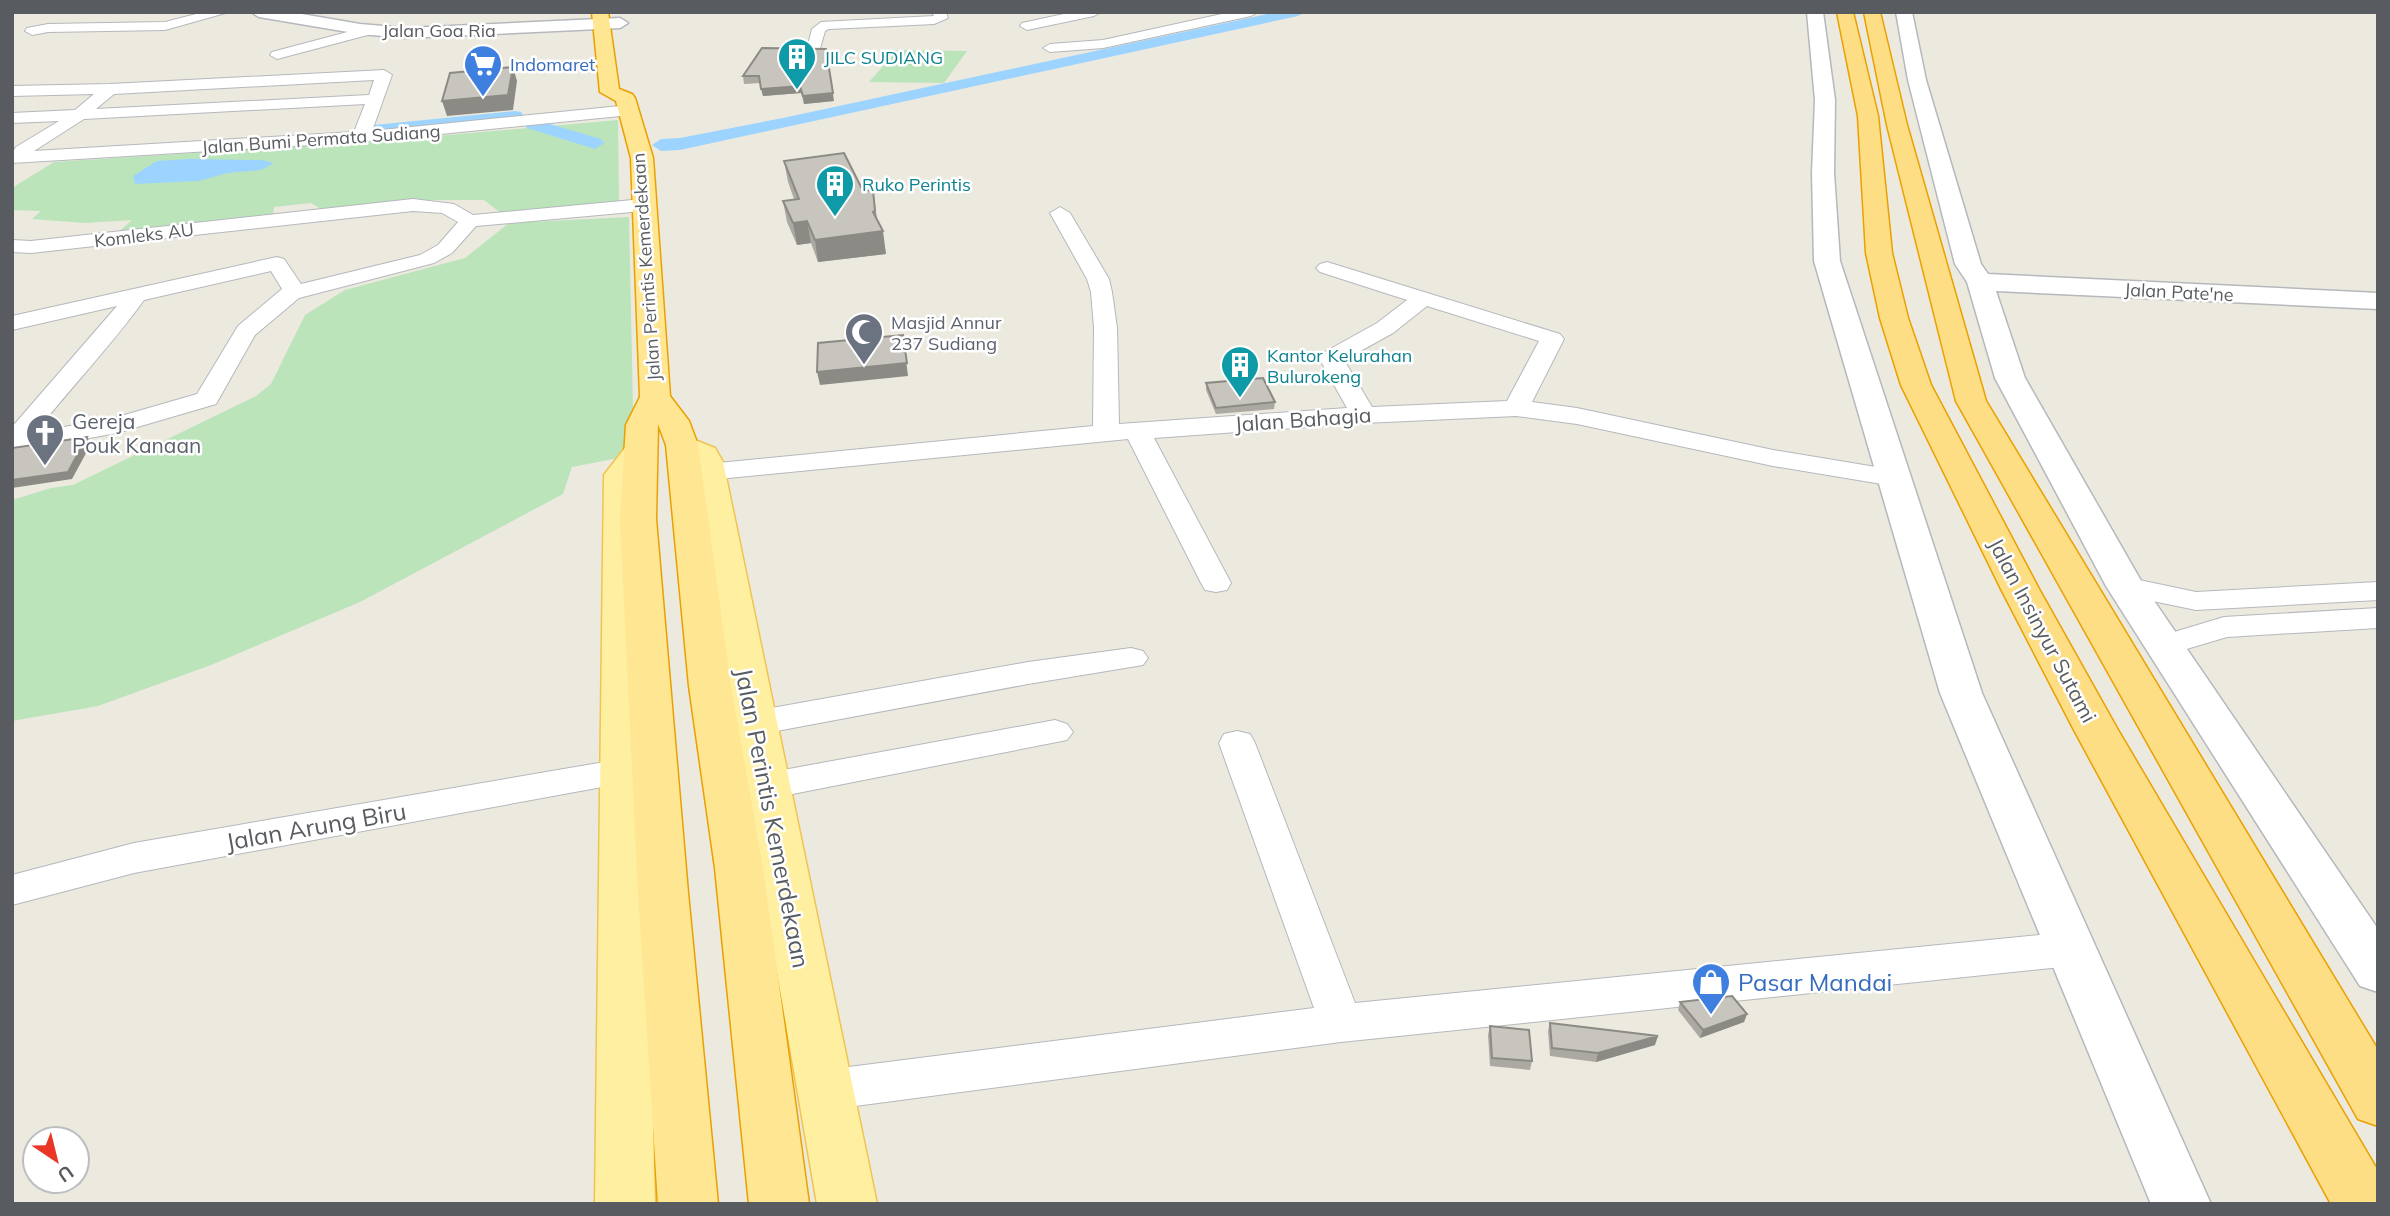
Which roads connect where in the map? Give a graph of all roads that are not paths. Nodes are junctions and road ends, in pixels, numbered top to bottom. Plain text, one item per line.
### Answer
1 (69, 12) edge
2 (222, 12) edge
3 (259, 12) edge
4 (939, 12) edge
5 (1040, 12) edge
6 (1094, 12) edge
7 (1815, 12) edge
8 (1845, 12) edge
9 (1872, 12) edge
10 (1904, 12) edge
11 (1239, 13) edge
12 (610, 18) edge
13 (370, 30) junction
14 (623, 43) dead end
15 (1050, 48) dead end
16 (814, 49) edge
17 (277, 55) dead end
18 (110, 89) junction
19 (12, 91) edge
20 (628, 98) junction
21 (377, 99) junction
22 (79, 115) junction
23 (12, 118) edge
24 (363, 133) junction
25 (21, 154) edge
26 (12, 172) edge
27 (643, 205) junction
28 (1060, 213) dead end
29 (470, 220) junction
30 (256, 221) junction
31 (22, 247) edge
32 (277, 263) junction
33 (12, 266) edge
34 (1327, 268) dead end
35 (1980, 282) junction
36 (294, 291) junction
37 (137, 294) junction
38 (1424, 298) junction
39 (2378, 301) edge
40 (12, 323) edge
41 (655, 397) junction
42 (1516, 408) junction
43 (1364, 415) junction
44 (1137, 431) junction
45 (1106, 433) junction
46 (12, 444) edge
47 (676, 456) junction
48 (1894, 478) junction
49 (1216, 583) dead end
50 (2125, 586) junction
51 (2378, 590) edge
52 (2196, 601) junction
53 (2378, 618) edge
54 (2224, 627) junction
55 (2163, 646) junction
56 (1132, 658) dead end
57 (755, 723) junction
58 (1055, 732) dead end
59 (1237, 743) dead end
60 (622, 772) junction
61 (767, 786) junction
62 (12, 890) edge
63 (2070, 949) junction
64 (2378, 971) edge
65 (1341, 1023) junction
66 (825, 1090) junction
67 (2378, 1101) edge
68 (625, 1204) edge
69 (688, 1204) edge
70 (779, 1204) edge
71 (848, 1204) edge
72 (2181, 1204) edge
73 (2364, 1204) edge

1 - 2 street
3 - 13 street, Jalan Goa Ria
4 - 16 street
5 - 6 street
7 - 48 street
8 - 73 highway, Jalan Insinyur Sutami
9 - 67 highway
10 - 35 street
11 - 15 street
12 - 13 street, Jalan Goa Ria
12 - 14 highway
12 - 20 highway, Jalan Perintis Kemerdekaan
13 - 17 street
18 - 19 street
18 - 21 street
18 - 22 street
20 - 24 street, Jalan Bumi Permata Sudiang
20 - 27 highway, Jalan Perintis Kemerdekaan
21 - 22 street
21 - 24 street
22 - 23 street
22 - 25 street
24 - 25 street, Jalan Bumi Permata Sudiang
25 - 26 street
27 - 29 street, Komleks AU
27 - 41 highway, Jalan Perintis Kemerdekaan
28 - 45 street
29 - 30 street, Komleks AU
29 - 36 street
30 - 31 street, Komleks AU
30 - 32 street
31 - 33 street, Komleks AU
32 - 36 street
32 - 37 street
34 - 38 street
35 - 39 street, Jalan Pate'ne
35 - 50 street
36 - 46 street
37 - 40 street
37 - 46 street
38 - 42 street
38 - 43 street
41 - 47 highway, Jalan Perintis Kemerdekaan
41 - 47 highway, Jalan Perintis Kemerdekaan
42 - 43 street, Jalan Bahagia
42 - 48 street, Jalan Bahagia
43 - 44 street, Jalan Bahagia
44 - 45 street, Jalan Bahagia
44 - 49 street
45 - 47 street, Jalan Bahagia
47 - 57 main road, Jalan Perintis Kemerdekaan
47 - 60 main road, Jalan Perintis Kemerdekaan
47 - 69 highway, Jalan Perintis Kemerdekaan
47 - 70 highway, Jalan Perintis Kemerdekaan
48 - 63 street
50 - 52 street
50 - 55 street
51 - 52 street
52 - 54 street
53 - 54 street
54 - 55 street
55 - 64 street
56 - 57 street
57 - 61 main road, Jalan Perintis Kemerdekaan
58 - 61 street
59 - 65 street
60 - 62 street, Jalan Arung Biru
60 - 68 main road, Jalan Perintis Kemerdekaan
61 - 66 main road, Jalan Perintis Kemerdekaan
63 - 65 street
63 - 72 street
65 - 66 street
66 - 71 main road, Jalan Perintis Kemerdekaan

